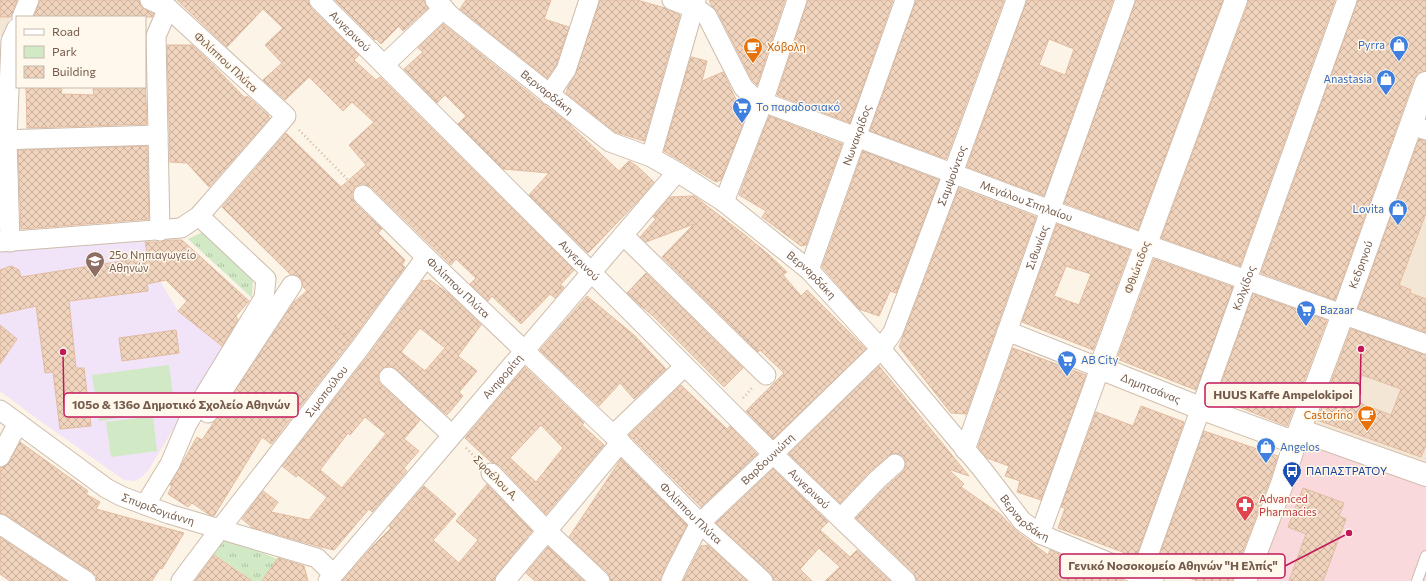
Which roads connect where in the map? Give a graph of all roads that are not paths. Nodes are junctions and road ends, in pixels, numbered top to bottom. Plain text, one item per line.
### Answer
1 (29, 0) edge
2 (150, 0) edge
3 (319, 0) edge
4 (589, 0) edge
5 (672, 0) edge
6 (797, 0) edge
7 (905, 0) edge
8 (1016, 0) edge
9 (1125, 0) edge
10 (1236, 0) edge
11 (1347, 0) edge
12 (695, 4) edge
13 (447, 6) edge
14 (168, 8) junction
15 (22, 16) edge
16 (151, 36) edge
17 (11, 38) edge
18 (384, 65) junction
19 (1426, 83) edge
20 (549, 95) junction
21 (763, 102) junction
22 (1418, 127) edge
23 (158, 135) junction
24 (856, 138) junction
25 (3, 140) edge
26 (651, 158) junction
27 (677, 172) junction
28 (953, 173) junction
29 (363, 194) road end
30 (724, 202) junction
31 (1050, 210) junction
32 (199, 216) junction
33 (160, 231) junction
34 (624, 235) junction
35 (5, 242) edge
36 (1146, 243) junction
37 (426, 257) junction
38 (810, 270) junction
39 (591, 272) junction
40 (1247, 280) junction
41 (292, 285) dead end
42 (1343, 314) junction
43 (1007, 331) junction
44 (1426, 344) edge
45 (881, 349) junction
46 (524, 351) junction
47 (685, 366) junction
48 (1100, 368) junction
49 (766, 375) road end
50 (389, 377) dead end
51 (1200, 408) junction
52 (0, 410) edge
53 (18, 423) junction
54 (452, 435) junction
55 (617, 438) junction
56 (1296, 439) junction
57 (965, 450) junction
58 (773, 454) junction
59 (0, 457) edge
60 (170, 464) junction
61 (895, 464) dead end
62 (491, 472) road end
63 (1426, 475) edge
64 (1426, 479) edge
65 (145, 506) junction
66 (841, 518) junction
67 (700, 523) junction
68 (0, 524) edge
69 (220, 529) junction
70 (547, 531) junction
71 (1040, 534) junction
72 (1426, 556) edge
73 (331, 578) edge
74 (1147, 578) edge
75 (86, 581) edge
76 (181, 581) edge
77 (505, 581) edge
78 (600, 581) edge
79 (671, 581) edge
80 (763, 581) edge
81 (906, 581) edge
82 (1245, 581) edge
83 (1417, 581) edge

1 - 15 street
2 - 14 street, Φιλίππου Πλύτα
3 - 18 street, Αυγερινού
4 - 20 street
5 - 12 street, Μεγάλου Σπηλαίου
6 - 21 street
7 - 24 street, Νωνακρίδος
8 - 28 street, Σαμψούντος
9 - 31 street, Σιθωνίας
10 - 36 street, Φθιώτιδος
11 - 40 street, Κολχίδος
12 - 21 street, Μεγάλου Σπηλαίου
12 - 26 street
13 - 18 street
13 - 20 street, Βερναρδάκη
14 - 16 street
14 - 32 street, Φιλίππου Πλύτα
16 - 23 street
17 - 25 street
18 - 39 street, Αυγερινού
19 - 22 street, Κεδρηνού
20 - 26 street, Βερναρδάκη
21 - 24 street, Μεγάλου Σπηλαίου
21 - 30 street
22 - 42 street, Κεδρηνού
23 - 25 street
23 - 33 street
24 - 28 street, Μεγάλου Σπηλαίου
24 - 38 street, Νωνακρίδος
25 - 35 street
26 - 27 street, Βερναρδάκη
27 - 30 street, Βερναρδάκη
27 - 34 street, Ανηφορίτη
28 - 31 street, Μεγάλου Σπηλαίου
28 - 45 street, Σαμψούντος
29 - 37 street, Φιλίππου Πλύτα
30 - 38 street, Βερναρδάκη
31 - 36 street, Μεγάλου Σπηλαίου
31 - 43 street, Σιθωνίας
32 - 33 street
32 - 60 street
33 - 35 street
34 - 39 street, Ανηφορίτη
34 - 49 street
36 - 40 street, Μεγάλου Σπηλαίου
36 - 48 street, Φθιώτιδος
37 - 46 street, Φιλίππου Πλύτα
37 - 69 street, Σιμοπούλου
38 - 45 street, Βερναρδάκη
39 - 46 street, Ανηφορίτη
39 - 47 street, Αυγερινού
40 - 42 street, Μεγάλου Σπηλαίου
40 - 51 street, Κολχίδος
41 - 60 street
42 - 44 street, Μεγάλου Σπηλαίου
42 - 56 street, Κεδρηνού
43 - 48 street, Δημητσάνας
43 - 57 street, Σιθωνίας
45 - 57 street, Βερναρδάκη
45 - 58 street, Βαρδουνιώτη
46 - 54 street, Ανηφορίτη
46 - 55 street, Φιλίππου Πλύτα
47 - 55 street
47 - 58 street, Αυγερινού
48 - 51 street, Δημητσάνας
48 - 71 street, Φθιώτιδος
50 - 54 street
51 - 56 street, Δημητσάνας
51 - 74 street, Κολχίδος
52 - 53 street, Σπυριδογιάννη
53 - 59 street
53 - 65 street, Σπυριδογιάννη
54 - 73 street, Ανηφορίτη
55 - 67 street, Φιλίππου Πλύτα
55 - 70 street
56 - 63 street, Δημητσάνας
56 - 64 lane, Δημητσάνας
56 - 82 street, Κεδρηνού
57 - 71 street, Βερναρδάκη
58 - 66 street, Αυγερινού
58 - 67 street, Βαρδουνιώτη
60 - 65 street
61 - 66 street
62 - 70 street, Σφαέλου Α.
65 - 69 street, Σπυριδογιάννη
66 - 81 street, Αυγερινού
67 - 79 street, Βαρδουνιώτη
67 - 80 street, Φιλίππου Πλύτα
68 - 75 street
69 - 73 street, Σπυριδογιάννη
69 - 76 street, Σιμοπούλου
70 - 77 street
70 - 78 street, Σφαέλου Α.
71 - 74 street, Βερναρδάκη
72 - 83 lane

